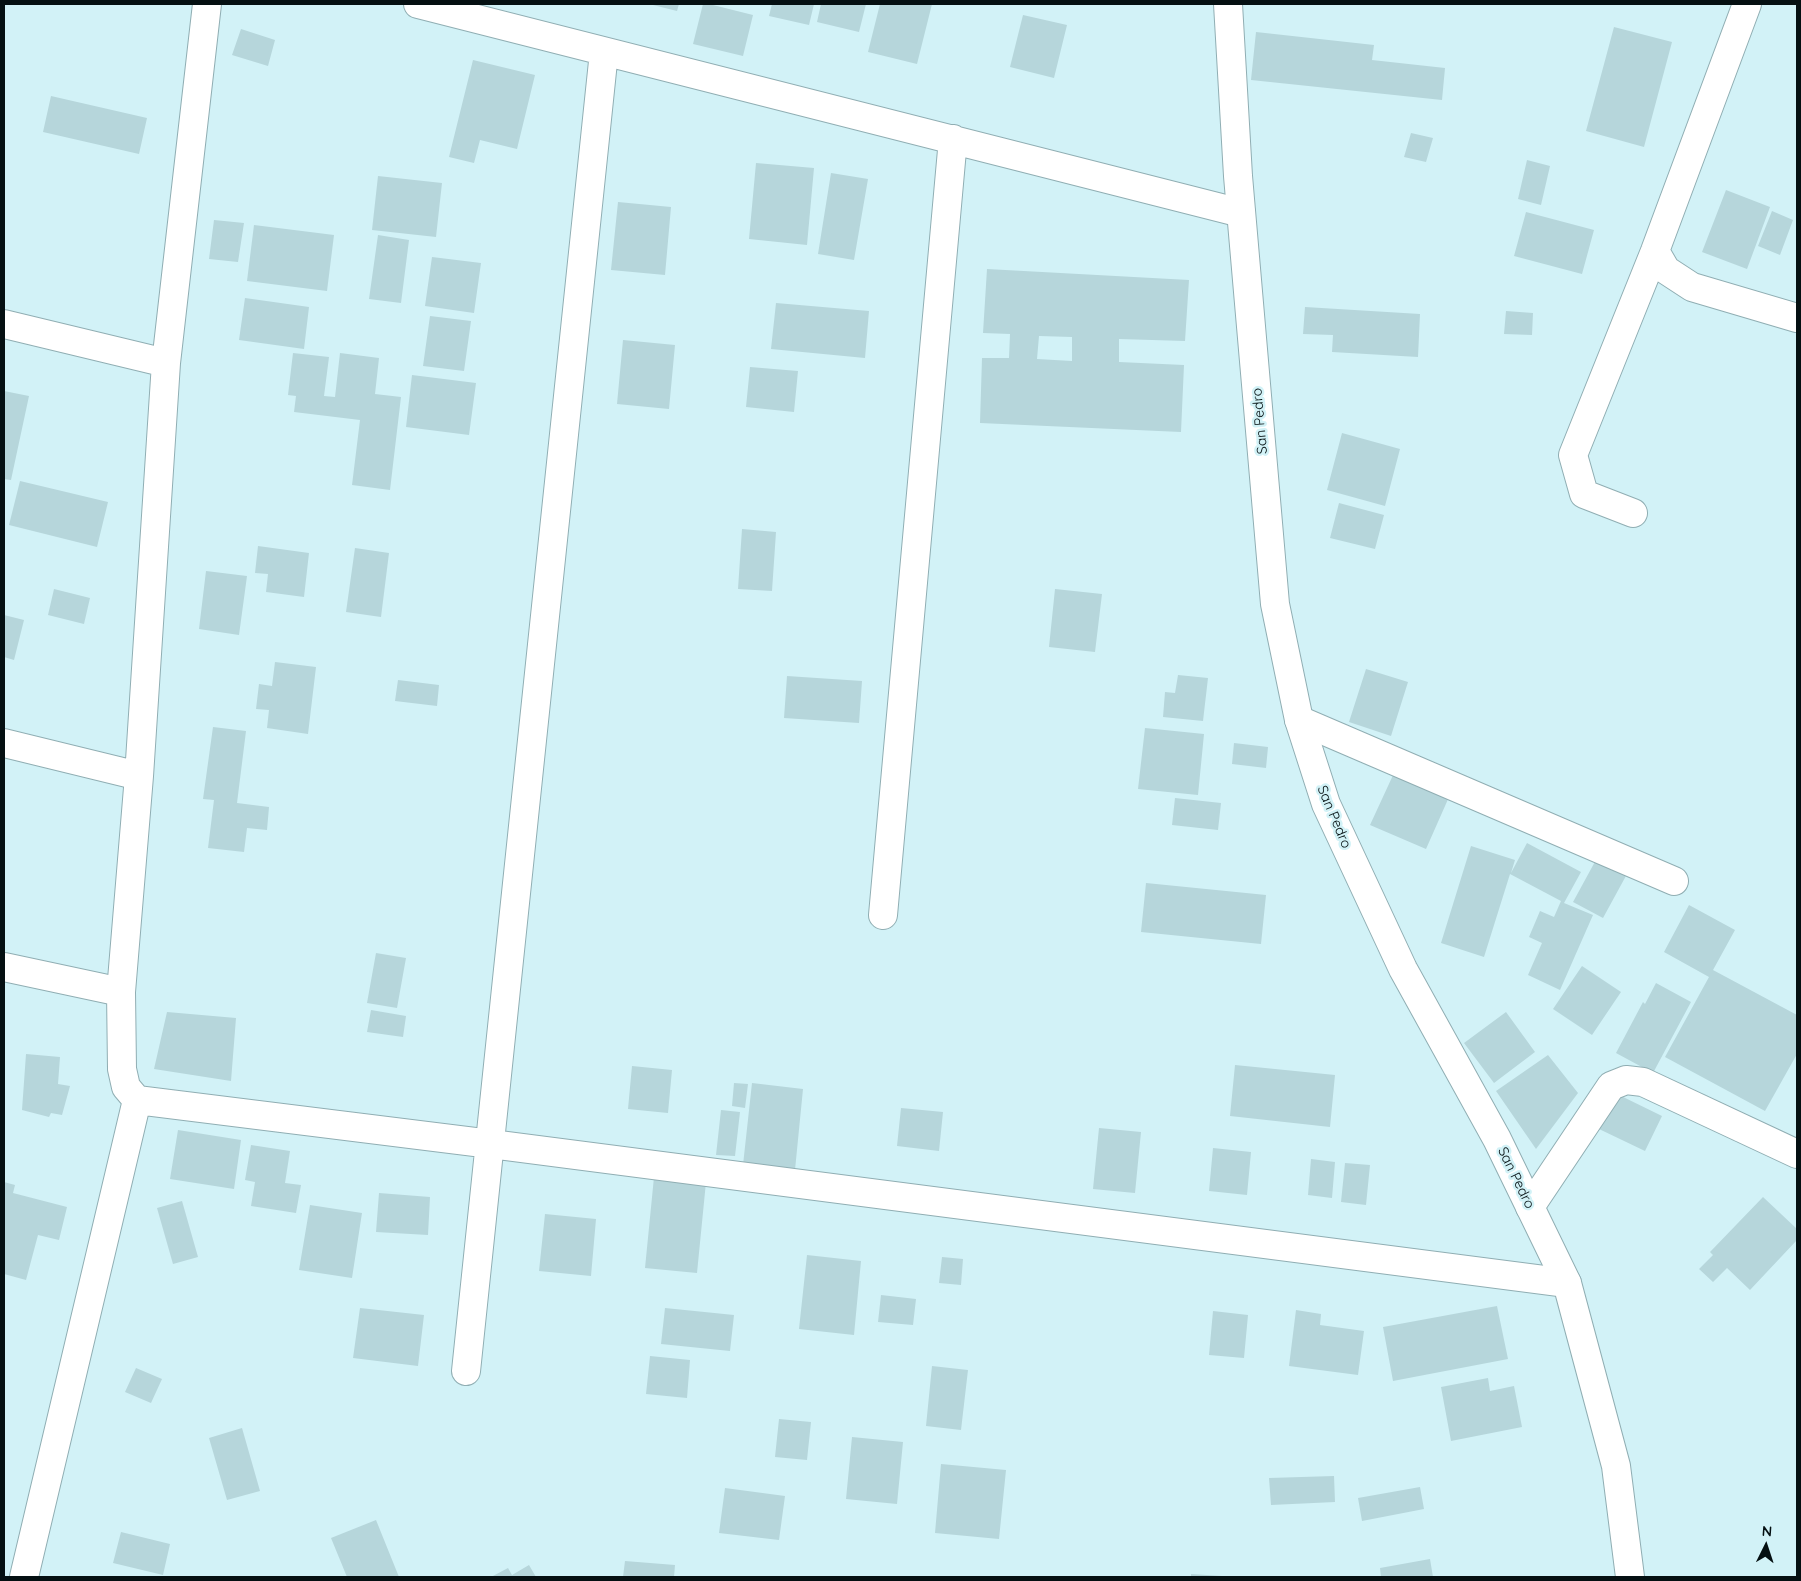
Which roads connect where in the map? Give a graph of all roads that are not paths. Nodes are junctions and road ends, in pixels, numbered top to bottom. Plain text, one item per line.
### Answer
1 (208, 4) edge
2 (418, 4) edge
3 (1228, 4) edge
4 (1747, 4) edge
5 (604, 52) junction
6 (953, 139) junction
7 (1242, 213) junction
8 (1655, 251) junction
9 (1797, 318) edge
10 (4, 324) edge
11 (166, 363) junction
12 (1633, 513) dead end
13 (1299, 720) junction
14 (4, 743) edge
15 (139, 776) junction
16 (1674, 881) dead end
17 (883, 915) dead end
18 (4, 967) edge
19 (121, 992) junction
20 (137, 1100) junction
21 (490, 1144) junction
22 (1797, 1154) edge
23 (1530, 1207) junction
24 (1567, 1283) junction
25 (466, 1371) dead end
26 (24, 1577) edge
27 (1630, 1577) edge

1 - 11 street
2 - 5 street
3 - 7 street, San Pedro
4 - 8 street
5 - 6 street
5 - 21 street
6 - 7 street
6 - 17 street
7 - 13 street, San Pedro
8 - 9 street
8 - 12 street
10 - 11 street
11 - 15 street
13 - 16 street
13 - 23 street, San Pedro
14 - 15 street
15 - 19 street
18 - 19 street
19 - 20 street
20 - 21 street
20 - 26 street
21 - 24 street
21 - 25 street
22 - 23 street
23 - 24 street, San Pedro
24 - 27 street, San Pedro

